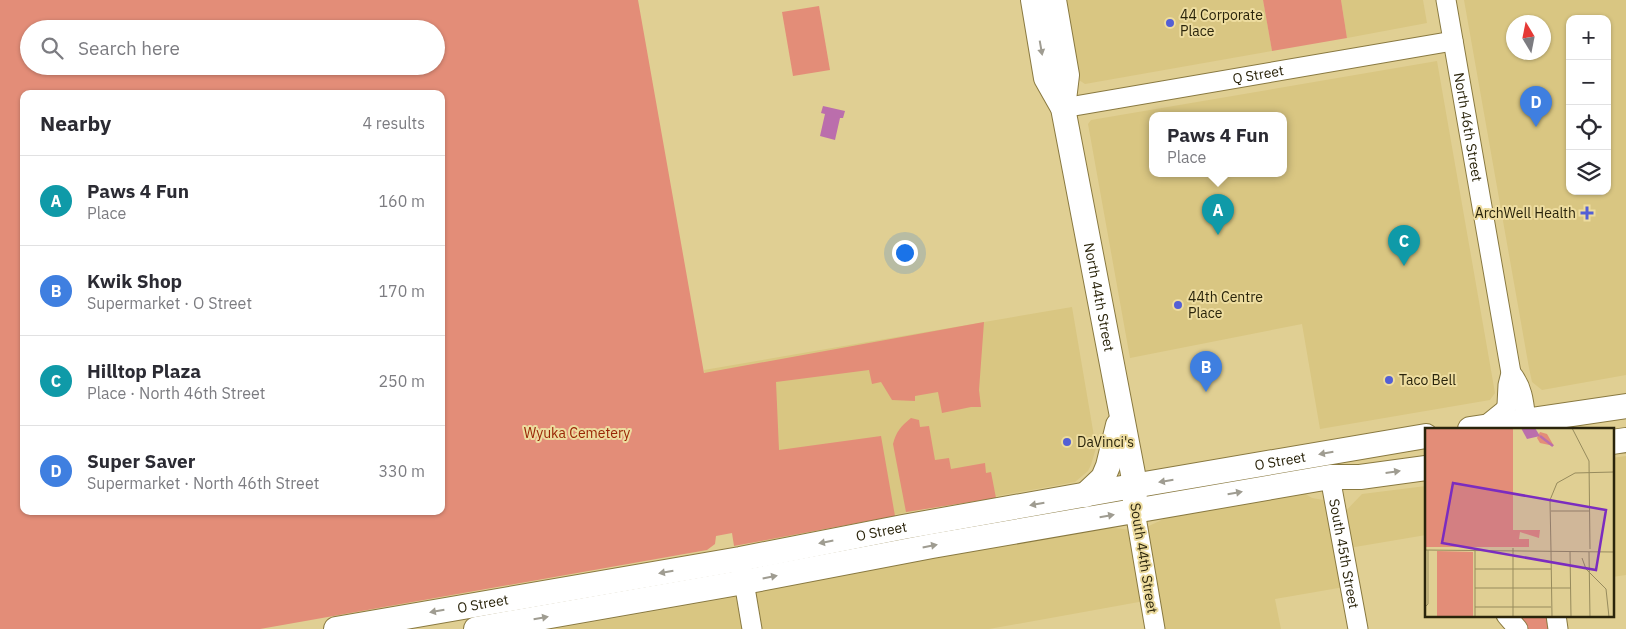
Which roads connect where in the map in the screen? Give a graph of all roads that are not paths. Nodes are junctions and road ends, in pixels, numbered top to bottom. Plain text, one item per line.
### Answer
1 (1033, 0) edge
2 (1054, 0) edge
3 (1446, 0) edge
4 (1453, 41) junction
5 (1063, 108) junction
6 (1512, 373) junction
7 (1626, 406) edge
8 (1120, 411) junction
9 (1626, 412) edge
10 (1522, 425) edge
11 (1477, 428) edge
12 (1567, 428) edge
13 (1425, 436) edge
14 (1425, 450) edge
15 (1425, 468) edge
16 (1330, 477) junction
17 (1133, 486) junction
18 (1085, 495) junction
19 (1136, 511) junction
20 (740, 559) junction
21 (744, 582) junction
22 (1507, 616) edge
23 (1556, 616) edge
24 (344, 628) edge
25 (476, 629) edge
26 (752, 629) edge
27 (1155, 629) edge
28 (1358, 629) edge
29 (1518, 629) edge
30 (1558, 629) edge

1 -> 5 main road, North 44th Street
2 - 5 main road, North 44th Street
3 - 4 street, North 46th Street
4 - 5 street, Q Street
4 - 6 street, North 46th Street
5 - 8 main road, North 44th Street
6 - 10 street, North 46th Street
6 - 11 street, North 46th Street
7 - 10 main road
8 - 17 main road, North 44th Street
8 - 18 main road
9 - 12 main road
10 - 11 main road
13 -> 17 main road, O Street
14 - 16 main road
16 -> 15 main road, O Street
19 -> 16 main road, O Street
16 - 28 street, South 45th Street
17 - 18 main road, O Street
17 - 19 main road, South 44th Street
18 -> 20 main road, O Street
21 -> 19 main road, O Street
19 - 27 street, South 44th Street
20 - 21 street
20 -> 24 main road, O Street
25 -> 21 main road, O Street
21 - 26 street
22 - 29 street
23 - 30 street

